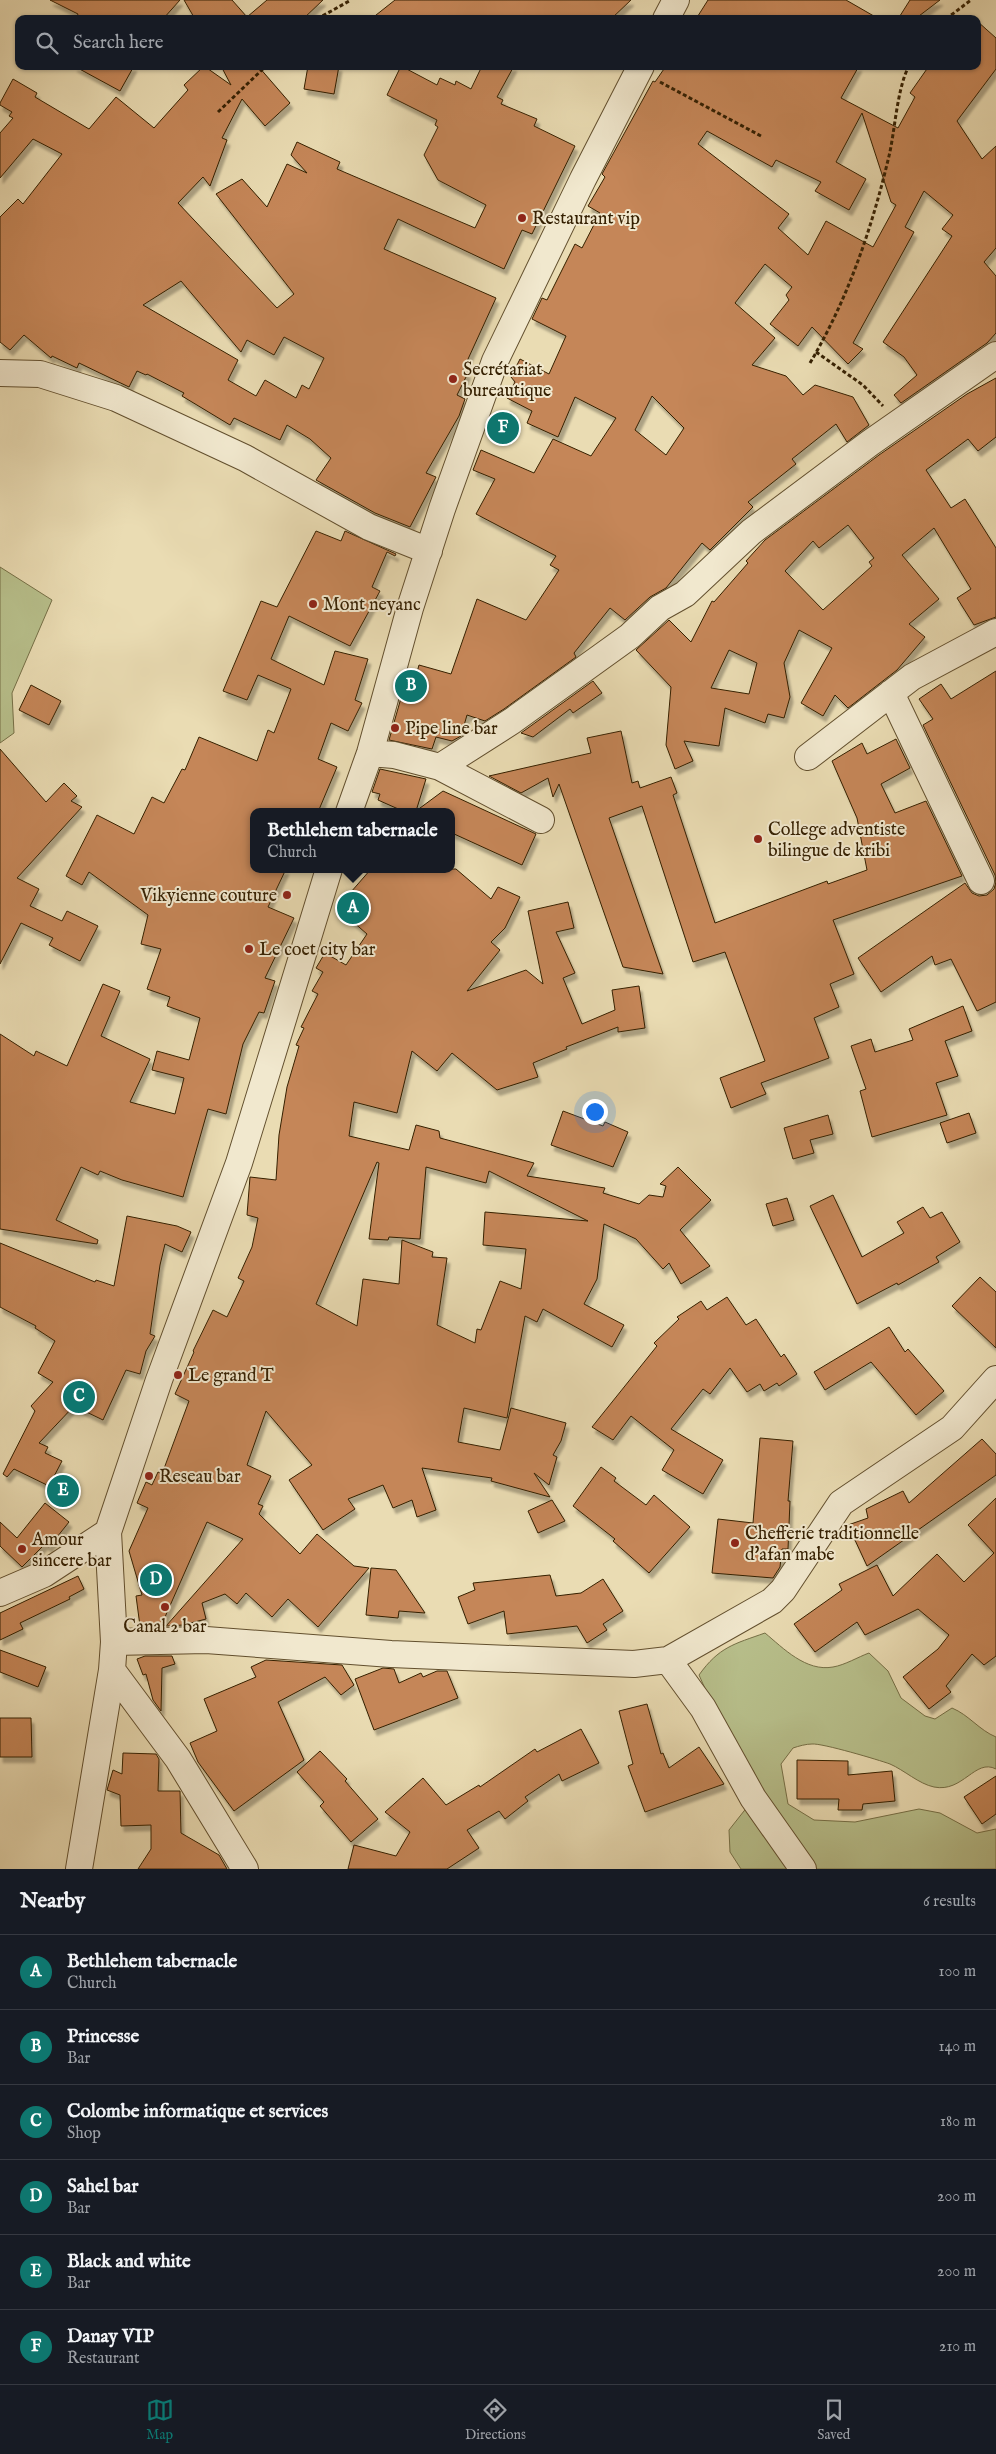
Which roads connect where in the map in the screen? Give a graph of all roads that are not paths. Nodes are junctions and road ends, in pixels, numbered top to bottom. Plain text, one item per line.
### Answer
1 (676, 0) edge
2 (668, 15) edge
3 (639, 70) edge
4 (996, 355) edge
5 (0, 373) edge
6 (429, 551) junction
7 (996, 632) edge
8 (891, 693) junction
9 (370, 753) junction
10 (808, 757) dead end
11 (440, 767) junction
12 (350, 808) edge
13 (541, 820) dead end
14 (329, 873) edge
15 (980, 881) dead end
16 (996, 1378) edge
17 (108, 1532) junction
18 (0, 1593) edge
19 (114, 1642) junction
20 (668, 1660) junction
21 (112, 1670) junction
22 (79, 1869) edge
23 (245, 1869) edge
24 (804, 1869) edge

1 - 2 street
3 - 6 street
4 - 11 street
5 - 6 street
6 - 9 street
7 - 8 street
8 - 10 street
8 - 15 street
9 - 11 street
9 - 12 street
11 - 13 street
14 - 17 street
16 - 20 street
17 - 18 street
17 - 19 street
19 - 20 street
19 - 21 street
20 - 24 street
21 - 22 street
21 - 23 street

